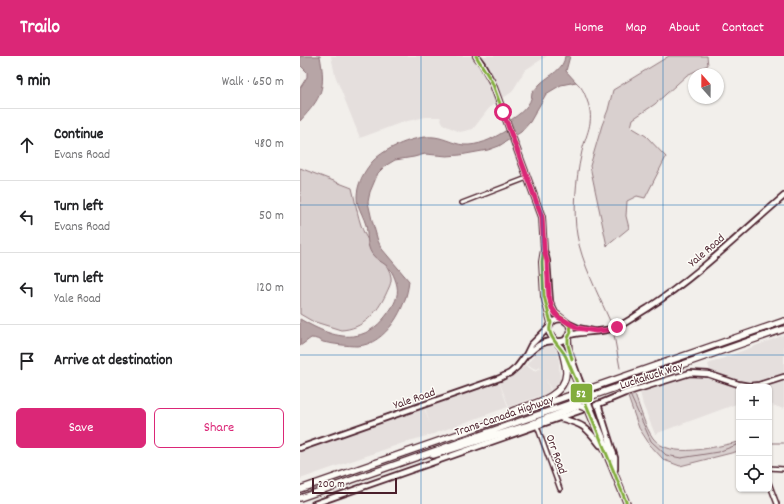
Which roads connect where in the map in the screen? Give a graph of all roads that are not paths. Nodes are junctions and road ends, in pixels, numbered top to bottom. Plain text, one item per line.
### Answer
1 (476, 56) edge
2 (527, 178) junction
3 (784, 196) edge
4 (462, 203) dead end
5 (544, 250) junction
6 (562, 320) junction
7 (784, 321) edge
8 (569, 324) junction
9 (550, 325) junction
10 (784, 329) edge
11 (594, 331) junction
12 (569, 337) junction
13 (555, 340) junction
14 (561, 348) junction
15 (526, 355) junction
16 (784, 377) edge
17 (578, 379) junction
18 (738, 384) edge
19 (761, 384) edge
20 (589, 407) junction
21 (573, 413) junction
22 (560, 418) junction
23 (575, 422) junction
24 (537, 426) junction
25 (452, 436) junction
26 (300, 448) edge
27 (604, 449) junction
28 (421, 455) junction
29 (610, 462) junction
30 (772, 468) edge
31 (784, 469) edge
32 (615, 473) junction
33 (300, 489) edge
34 (560, 489) dead end
35 (772, 491) edge
36 (300, 498) edge
37 (314, 504) edge
38 (627, 504) edge
39 (777, 504) edge

1 - 2 street
2 - 4 street
2 - 5 street
3 - 11 street, Yale Road
5 - 6 street
5 - 9 street
6 - 8 street
6 - 9 street
7 - 25 highway, Trans-Canada Highway
8 - 11 street, Yale Road
8 - 12 street
9 - 13 street
9 - 15 street, Yale Road
10 - 28 highway, Trans-Canada Highway
11 - 12 street, Yale Road
12 - 13 street
12 - 17 street
13 - 14 street
13 - 15 street, Yale Road
14 - 17 street
14 - 25 highway
15 - 26 street, Yale Road
16 - 19 street, Luckakuck Way
17 - 20 street, bridge
18 - 20 street, Luckakuck Way
20 - 21 street, Luckakuck Way
20 - 27 street
20 - 28 highway
20 - 29 street
20 - 32 street
21 - 22 street, Luckakuck Way
21 - 23 street
22 - 23 street
22 - 24 street, Luckakuck Way
23 - 27 street
24 - 34 street, Orr Road
24 - 37 street, Luckakuck Way
25 - 33 highway, Trans-Canada Highway
27 - 29 street
28 - 36 highway, Trans-Canada Highway
29 - 32 street
30 - 31 street
32 - 38 street
35 - 39 street

